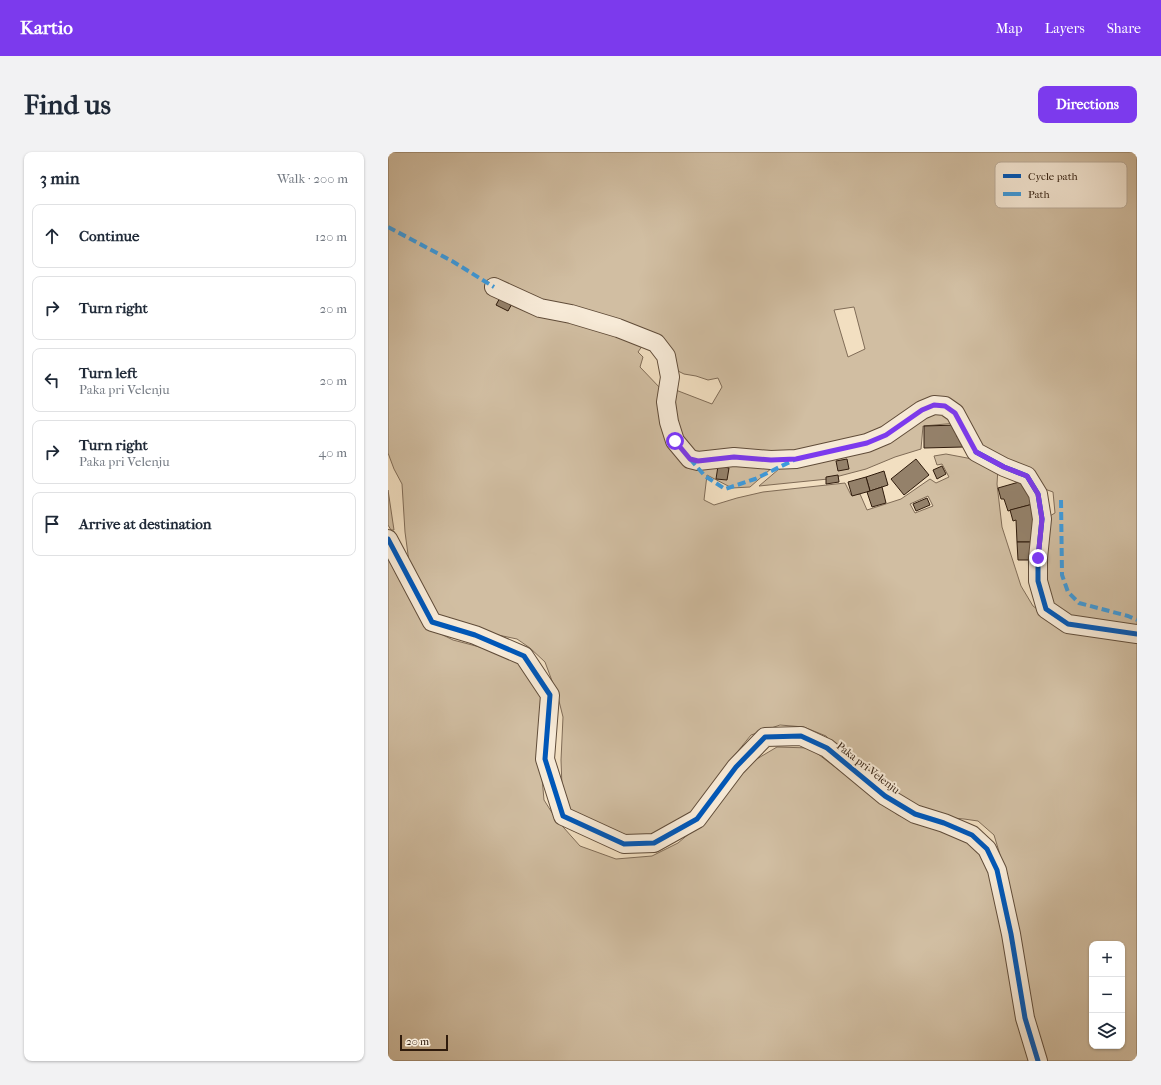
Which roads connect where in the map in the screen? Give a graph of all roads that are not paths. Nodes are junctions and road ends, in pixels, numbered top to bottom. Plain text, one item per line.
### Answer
1 (494, 287) dead end
2 (388, 539) edge
3 (1137, 634) edge
4 (1038, 1061) edge

1 - 3 street
2 - 4 street, Paka pri Velenju

